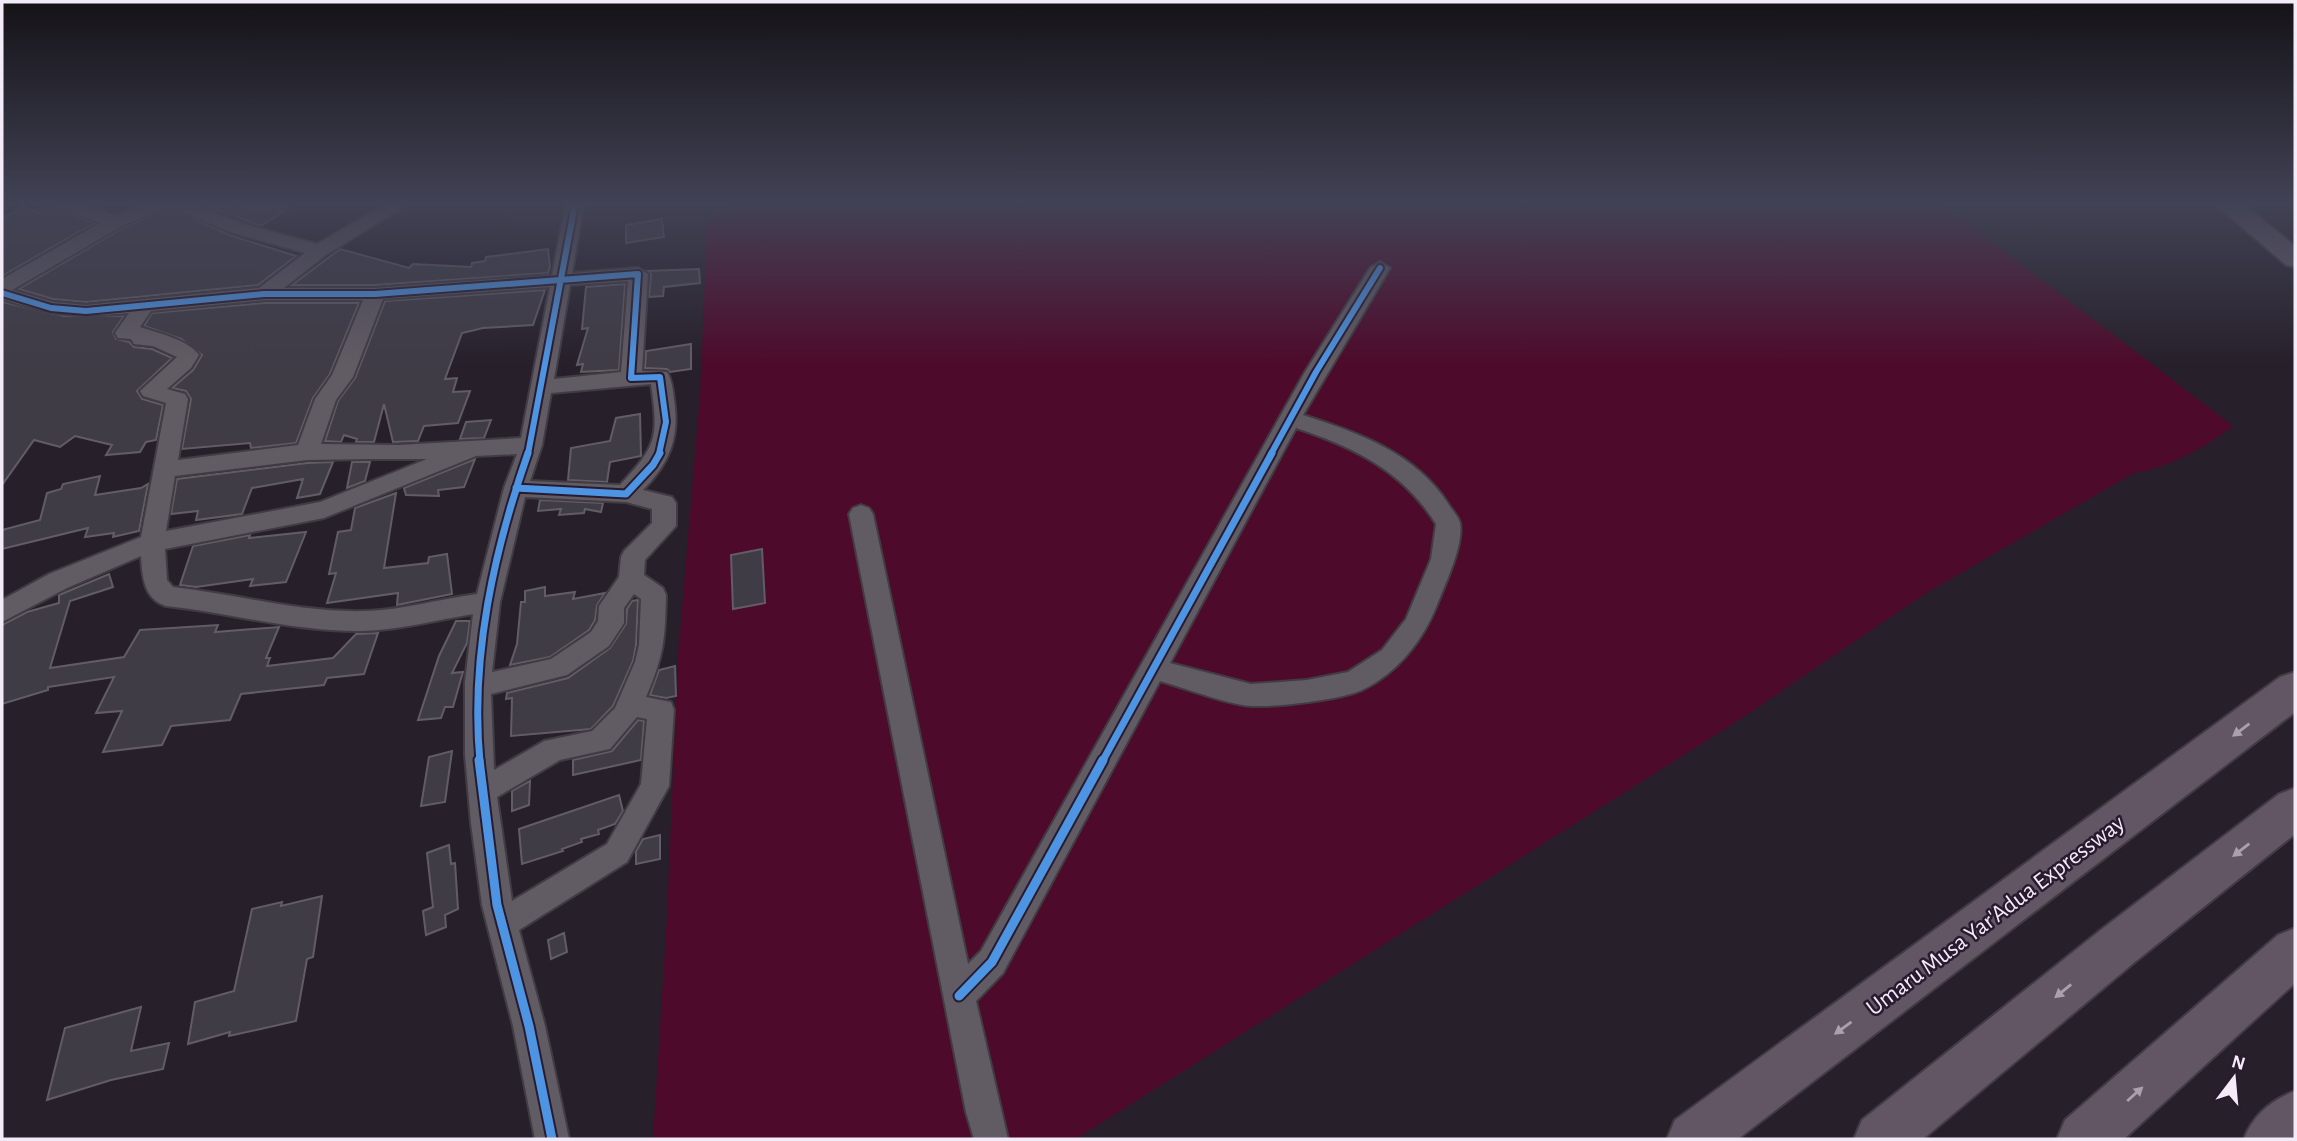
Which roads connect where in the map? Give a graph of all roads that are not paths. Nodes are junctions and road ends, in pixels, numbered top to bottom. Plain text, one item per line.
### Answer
1 (54, 257) edge
2 (311, 257) edge
3 (565, 257) edge
4 (1381, 268) dead end
5 (561, 279) junction
6 (2, 287) edge
7 (2, 293) edge
8 (264, 294) junction
9 (374, 294) junction
10 (22, 301) junction
11 (146, 304) junction
12 (2, 314) edge
13 (631, 378) junction
14 (542, 387) junction
15 (1291, 419) junction
16 (531, 445) junction
17 (468, 451) junction
18 (307, 452) junction
19 (163, 470) junction
20 (516, 488) junction
21 (626, 494) junction
22 (861, 514) dead end
23 (152, 542) junction
24 (631, 579) junction
25 (487, 602) junction
26 (2, 612) edge
27 (1153, 668) junction
28 (479, 685) junction
29 (2295, 689) edge
30 (629, 705) junction
31 (482, 791) junction
32 (2295, 808) edge
33 (502, 924) junction
34 (2295, 951) edge
35 (959, 996) junction
36 (2295, 1116) edge
37 (552, 1139) edge
38 (991, 1139) edge
39 (1694, 1139) edge
40 (1881, 1139) edge
41 (2084, 1139) edge
42 (2271, 1139) edge

1 - 6 street
2 - 8 street
3 - 5 street
4 - 15 street
5 - 9 street
5 - 13 street
5 - 14 street
7 - 10 street
8 - 9 street
8 - 11 street
9 - 18 street
10 - 11 street
10 - 12 street
11 - 19 street
13 - 14 street
13 - 21 street
14 - 16 street
15 - 27 street
15 - 27 street
16 - 17 street
16 - 20 street
17 - 18 street
17 - 23 street
18 - 19 street
19 - 23 street
20 - 21 street
20 - 25 street
21 - 24 street
22 - 35 street
23 - 25 street
23 - 26 street
24 - 28 street
24 - 30 street
25 - 28 street
27 - 35 street
28 - 31 street
29 -> 39 highway, Umaru Musa Yar'Adua Expressway
30 - 31 street
30 - 33 street
31 - 33 street
32 -> 40 highway
33 - 37 street
41 -> 34 highway
35 - 38 street
36 - 42 highway

